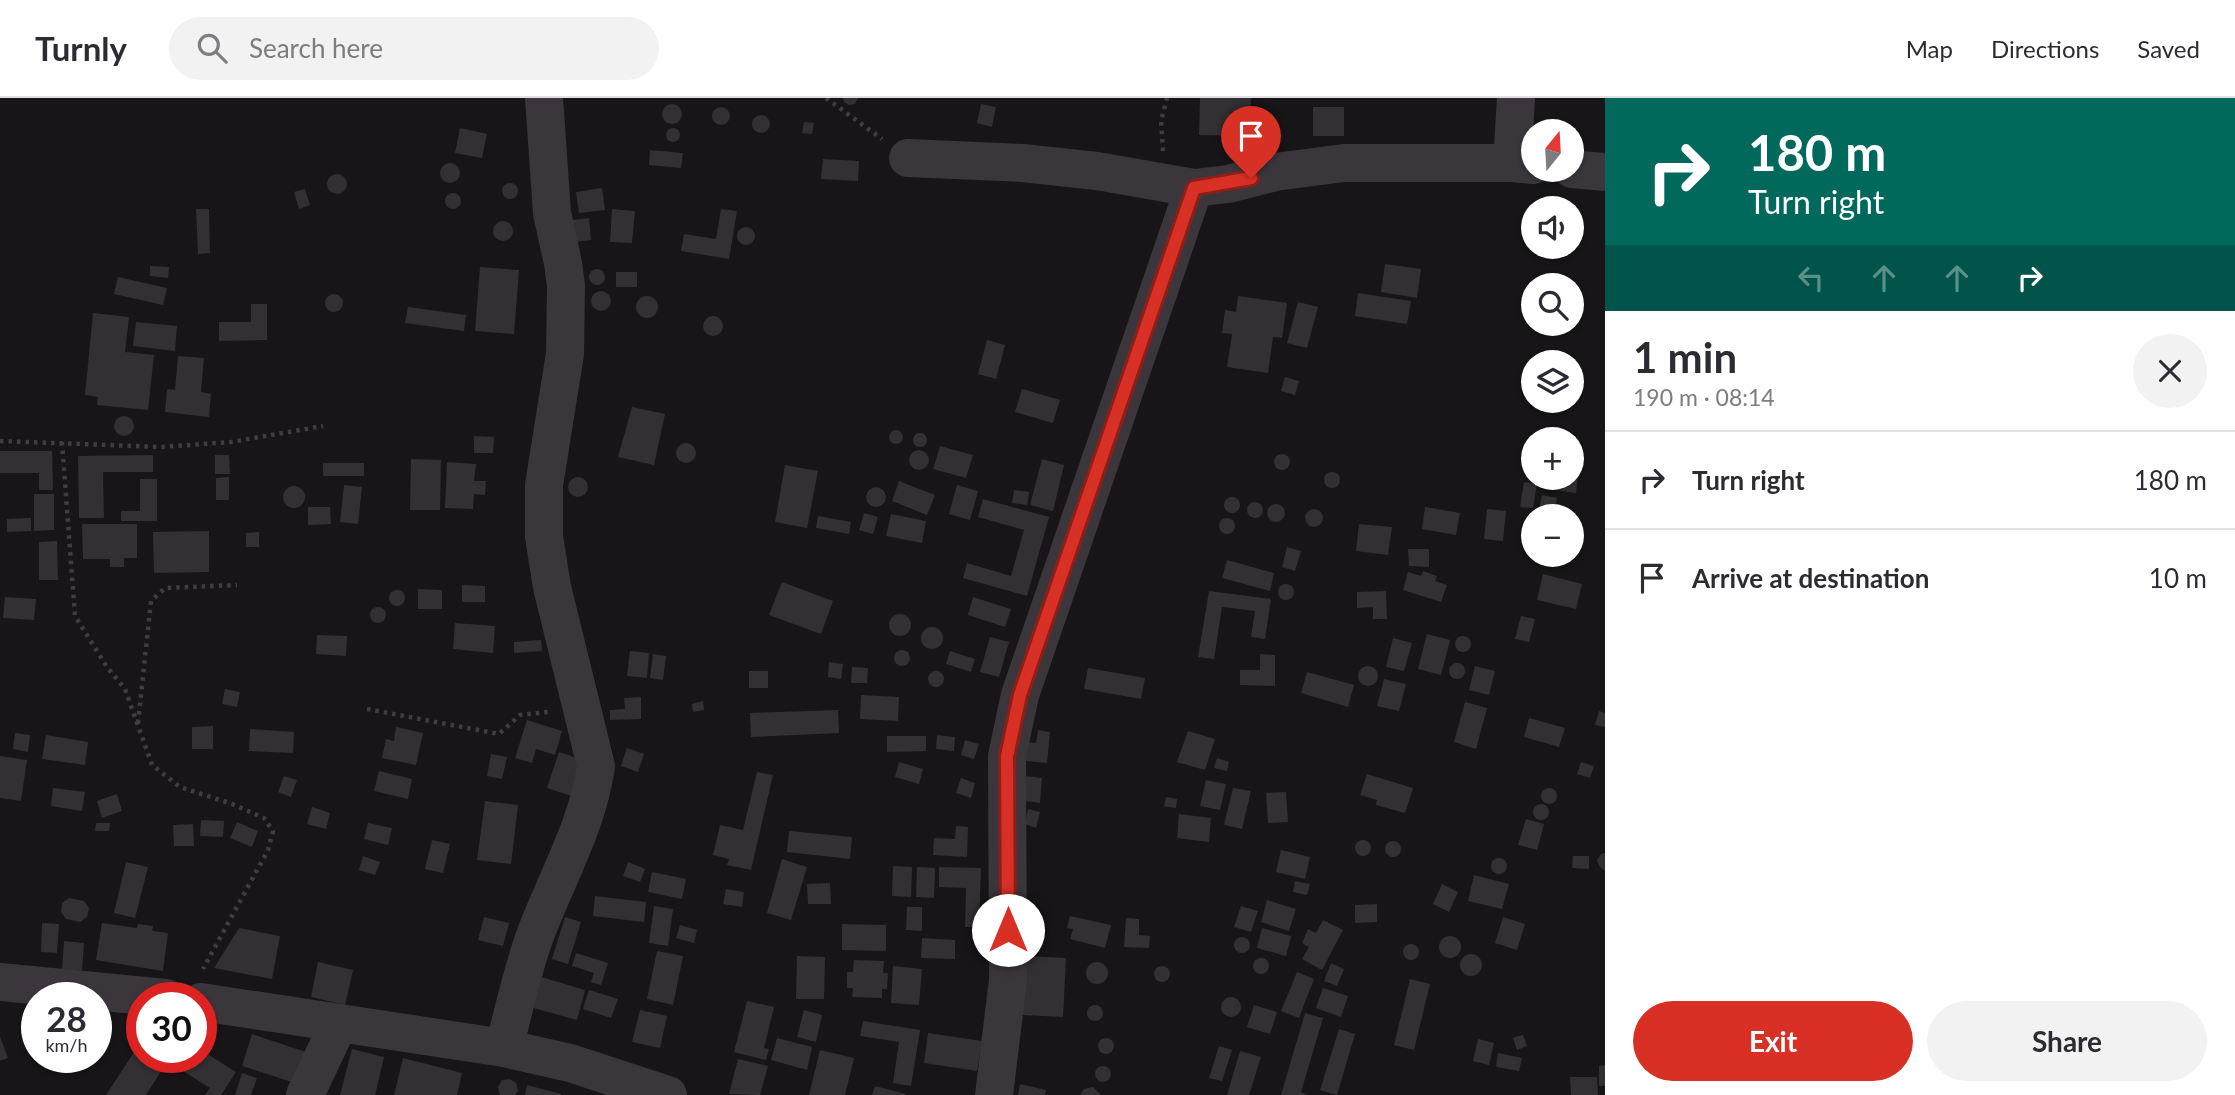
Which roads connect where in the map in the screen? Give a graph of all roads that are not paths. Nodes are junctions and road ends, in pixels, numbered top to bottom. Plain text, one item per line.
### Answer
1 (544, 98) edge
2 (1516, 98) edge
3 (1521, 145) edge
4 (908, 158) road end
5 (1521, 164) edge
6 (1584, 170) edge
7 (1605, 172) edge
8 (1180, 186) junction
9 (0, 982) edge
10 (217, 992) edge
11 (126, 994) edge
12 (339, 1023) junction
13 (504, 1048) junction
14 (305, 1095) edge
15 (668, 1095) edge
16 (994, 1095) edge

1 - 13 street
2 - 3 street
4 - 8 street
5 - 8 street
6 - 7 street
8 - 16 street
9 - 11 street
10 - 12 street
12 - 13 street
12 - 14 street
13 - 15 street

